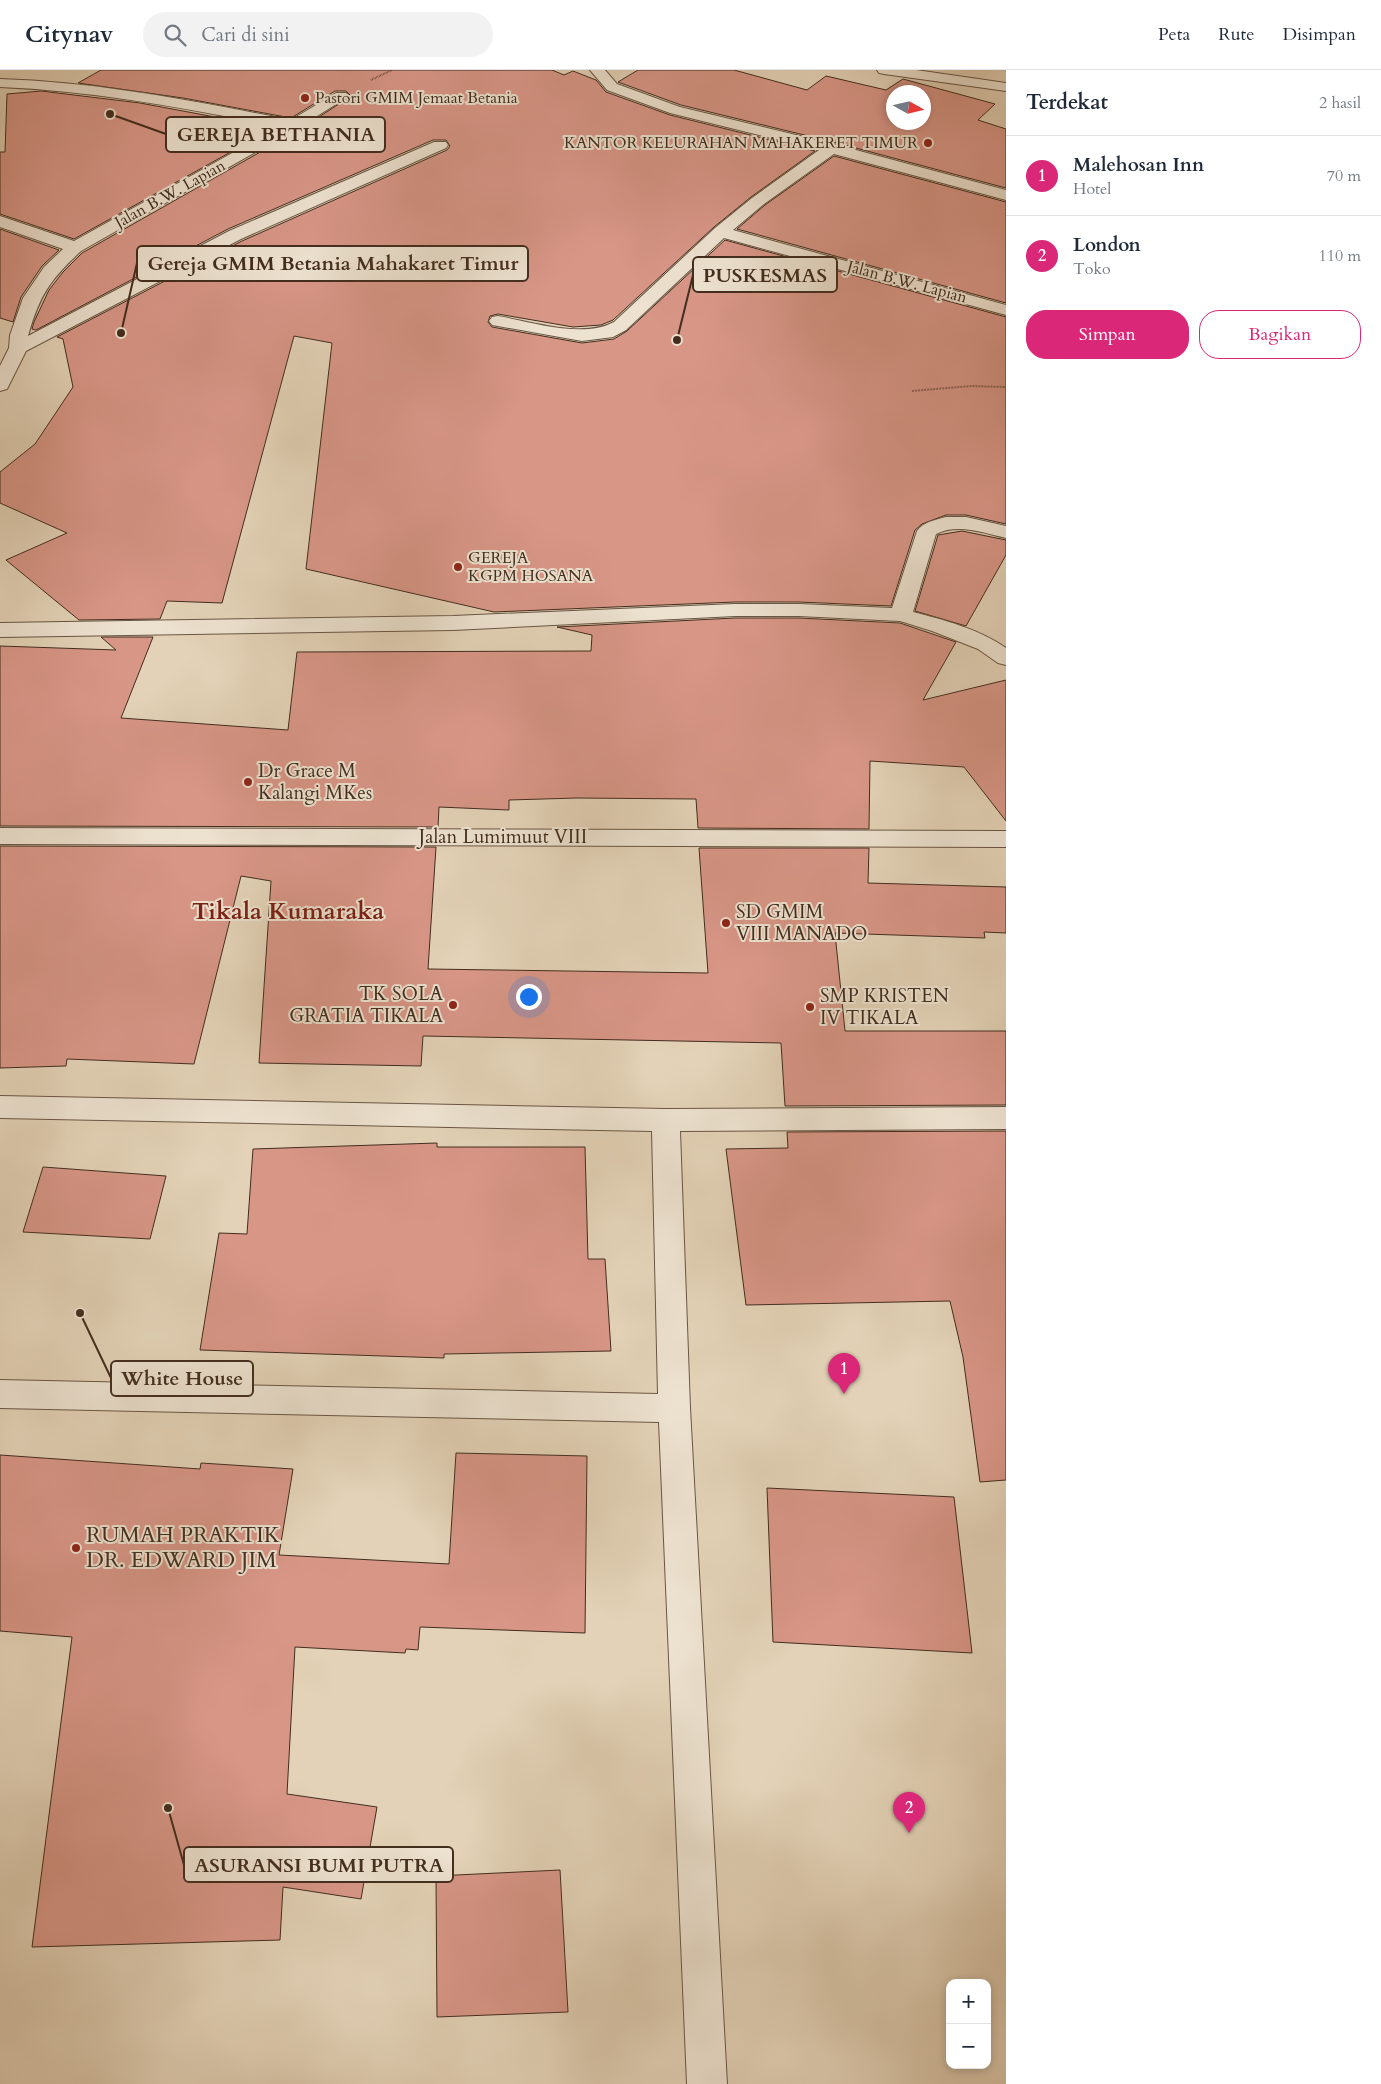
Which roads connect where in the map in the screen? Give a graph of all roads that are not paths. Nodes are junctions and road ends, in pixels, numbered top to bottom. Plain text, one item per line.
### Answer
1 (597, 70) edge
2 (884, 70) edge
3 (0, 83) edge
4 (1006, 87) edge
5 (341, 96) dead end
6 (293, 126) junction
7 (440, 145) dead end
8 (831, 148) junction
9 (1006, 195) edge
10 (0, 221) edge
11 (720, 232) junction
12 (75, 247) junction
13 (1006, 310) edge
14 (498, 321) dead end
15 (18, 348) junction
16 (0, 384) edge
17 (1006, 532) edge
18 (901, 615) junction
19 (0, 630) edge
20 (1006, 658) edge
21 (0, 836) edge
22 (1006, 839) edge
23 (0, 1107) edge
24 (1006, 1118) edge
25 (666, 1120) junction
26 (0, 1394) edge
27 (674, 1408) junction
28 (707, 2084) edge

1 - 8 street
2 - 4 street
3 - 6 street
5 - 6 street, Jalan B.W. Lapian
6 - 12 street, Jalan B.W. Lapian
7 - 15 street
8 - 9 street
8 - 11 street
10 - 12 street
11 - 13 street, Jalan B.W. Lapian
11 - 14 street
12 - 15 street, Jalan B.W. Lapian
15 - 16 street, Jalan B.W. Lapian
17 - 18 street
18 - 19 street
18 - 20 street
21 - 22 street, Jalan Lumimuut VIII
23 - 25 street
24 - 25 street
25 - 27 street
26 - 27 street
27 - 28 street

